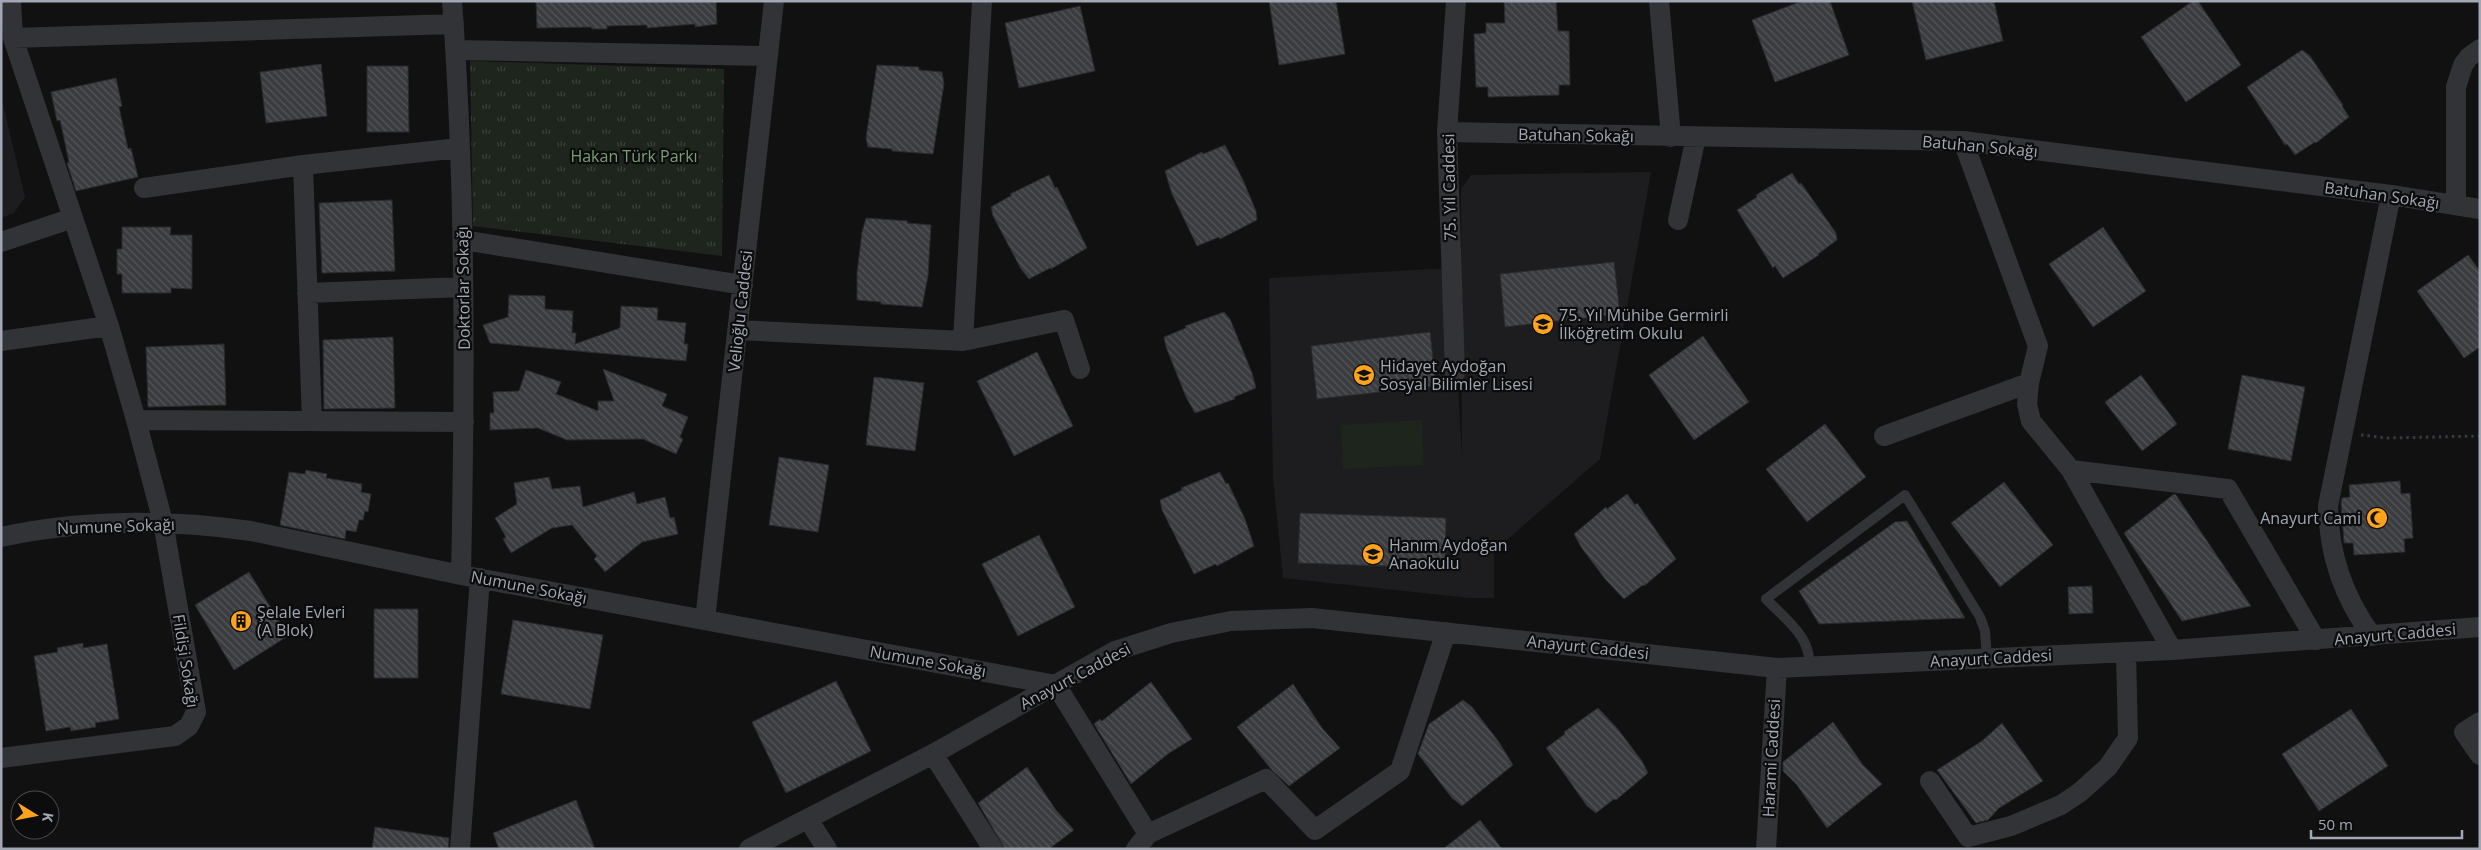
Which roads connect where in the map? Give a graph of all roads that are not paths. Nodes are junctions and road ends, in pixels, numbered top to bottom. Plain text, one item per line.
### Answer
1 (11, 1) edge
2 (452, 1) edge
3 (774, 1) edge
4 (982, 1) edge
5 (1456, 1) edge
6 (1659, 1) edge
7 (454, 24) junction
8 (13, 38) junction
9 (2480, 49) edge
10 (455, 50) junction
11 (768, 56) junction
12 (1447, 132) junction
13 (1671, 137) junction
14 (1696, 137) junction
15 (1963, 141) junction
16 (459, 148) junction
17 (303, 165) junction
18 (144, 188) dead end
19 (2391, 195) junction
20 (2456, 205) junction
21 (2480, 209) edge
22 (73, 218) junction
23 (1678, 220) dead end
24 (463, 240) junction
25 (1, 242) edge
26 (743, 285) junction
27 (463, 287) junction
28 (307, 293) junction
29 (109, 326) junction
30 (738, 330) junction
31 (963, 341) junction
32 (1, 342) edge
33 (1080, 369) dead end
34 (1455, 373) dead end
35 (2029, 383) junction
36 (136, 420) junction
37 (312, 422) junction
38 (464, 422) junction
39 (1884, 436) dead end
40 (2071, 470) junction
41 (163, 522) junction
42 (1, 537) edge
43 (470, 576) junction
44 (705, 620) junction
45 (2480, 627) edge
46 (1446, 632) junction
47 (2372, 636) junction
48 (2316, 640) junction
49 (2172, 650) junction
50 (2126, 652) junction
51 (1987, 658) junction
52 (1809, 666) junction
53 (1776, 668) junction
54 (1056, 685) junction
55 (2480, 722) edge
56 (933, 754) junction
57 (2480, 755) edge
58 (1, 758) edge
59 (1930, 781) dead end
60 (808, 819) junction
61 (1142, 841) edge
62 (460, 849) edge
63 (749, 849) edge
64 (827, 849) edge
65 (993, 849) edge
66 (1766, 849) edge

1 - 8 street, Fildişi Sokağı
2 - 7 street, Doktorlar Sokağı
3 - 11 street, Velioğlu Caddesi
4 - 31 street
5 - 12 street, 75. Yıl Caddesi
6 - 13 street
7 - 8 street
7 - 10 street, Doktorlar Sokağı
8 - 22 street, Fildişi Sokağı
9 - 20 street
10 - 11 street
10 - 16 street, Doktorlar Sokağı
11 - 26 street, Velioğlu Caddesi
12 - 13 street, Batuhan Sokağı
12 - 34 street, 75. Yıl Caddesi
13 - 14 street, Batuhan Sokağı
14 - 15 street, Batuhan Sokağı
14 - 23 street
15 - 19 street, Batuhan Sokağı
15 - 35 street
16 - 17 street
16 - 24 street, Doktorlar Sokağı
17 - 18 street
17 - 28 street
19 - 20 street, Batuhan Sokağı
19 - 47 street
20 - 21 street, Batuhan Sokağı
22 - 25 street
22 - 29 street, Fildişi Sokağı
24 - 26 street
24 - 27 street, Doktorlar Sokağı
26 - 30 street, Velioğlu Caddesi
27 - 28 street
27 - 38 street, Doktorlar Sokağı
28 - 37 street
29 - 32 street
29 - 36 street, Fildişi Sokağı
30 - 31 street
30 - 44 street, Velioğlu Caddesi
31 - 33 street
35 - 39 street
35 - 40 street
36 - 37 street
36 - 41 street, Fildişi Sokağı
37 - 38 street
38 - 43 street, Doktorlar Sokağı
40 - 48 street
40 - 49 street
41 - 42 street, Numune Sokağı
41 - 43 street, Numune Sokağı
41 - 58 street, Fildişi Sokağı
43 - 44 street, Numune Sokağı
43 - 62 street, Doktorlar Sokağı
44 - 54 street, Numune Sokağı
45 - 47 street, Anayurt Caddesi
46 - 53 street, Anayurt Caddesi
46 - 54 street, Anayurt Caddesi
46 - 61 street
47 - 48 street, Anayurt Caddesi
48 - 49 street, Anayurt Caddesi
49 - 50 street, Anayurt Caddesi
50 - 51 street, Anayurt Caddesi
50 - 59 street
51 - 52 street, Anayurt Caddesi
51 - 52 lane
52 - 53 street, Anayurt Caddesi
53 - 66 street, Harami Caddesi
54 - 56 street, Anayurt Caddesi
54 - 61 street
55 - 57 street
56 - 60 street, Anayurt Caddesi
56 - 65 street
60 - 63 street, Anayurt Caddesi
60 - 64 street

